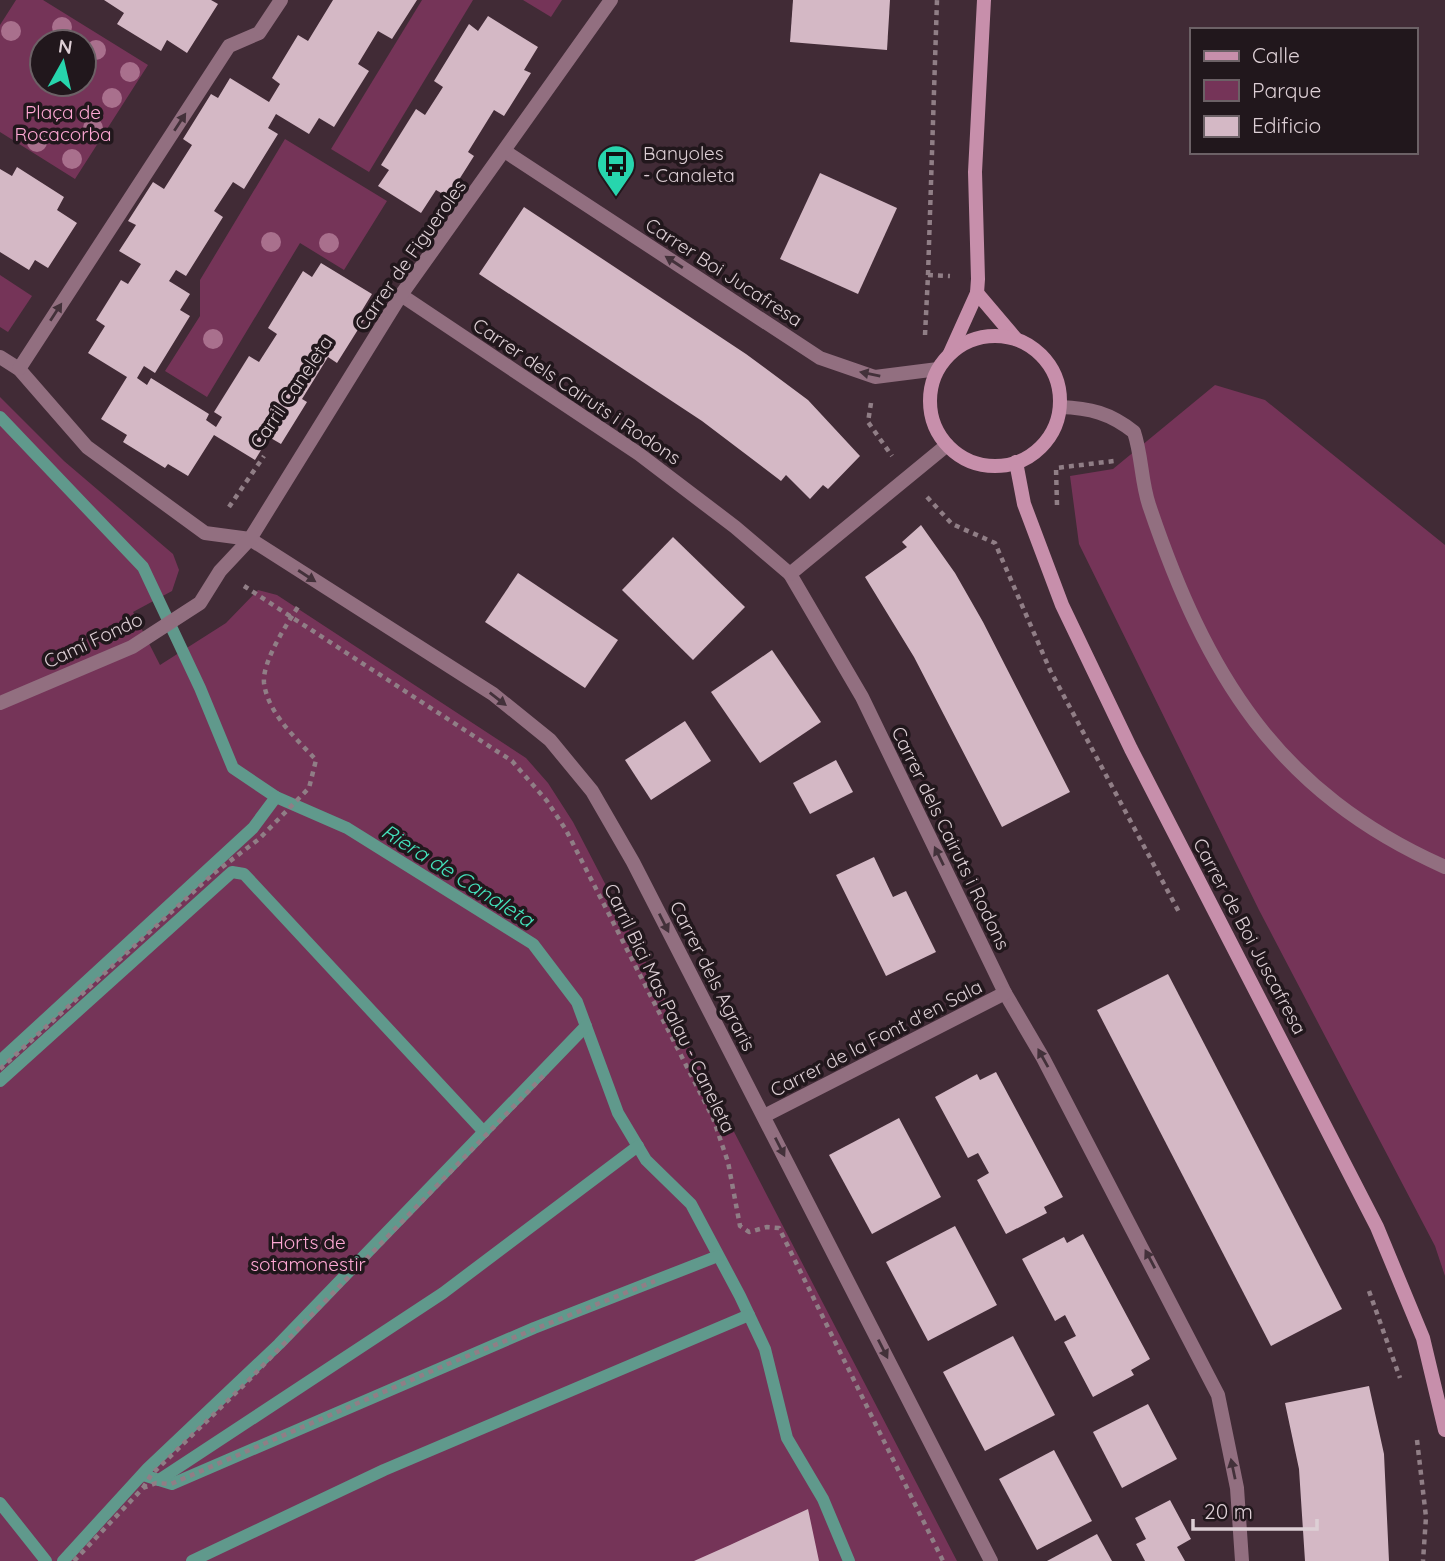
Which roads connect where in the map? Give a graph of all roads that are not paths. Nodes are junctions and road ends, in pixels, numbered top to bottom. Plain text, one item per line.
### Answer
1 (281, 0) edge
2 (611, 0) edge
3 (984, 0) edge
4 (506, 152) junction
5 (977, 293) junction
6 (401, 295) junction
7 (1016, 339) junction
8 (950, 353) junction
9 (0, 357) edge
10 (19, 369) junction
11 (938, 369) junction
12 (1060, 407) junction
13 (947, 445) junction
14 (1016, 462) junction
15 (250, 539) junction
16 (790, 574) junction
17 (0, 704) edge
18 (1445, 867) edge
19 (1005, 993) junction
20 (764, 1116) junction
21 (1445, 1430) edge
22 (991, 1561) edge
23 (1242, 1561) edge

10 -> 1 street
2 - 4 street, Carrer de Figueroles
3 - 5 street
4 - 6 street, Carrer de Figueroles
11 -> 4 street, Carrer Boi Jucafresa
5 - 7 street
5 - 8 street
6 - 15 street, Carrer de Figueroles
6 - 16 street, Carrer dels Cairuts i Rodons
7 - 8 street
7 - 12 street
8 - 11 street
9 - 10 street
10 - 15 street
11 - 13 street
12 - 14 street
12 - 18 street
13 - 14 street
13 - 16 street
14 - 21 street, Carrer de Boi Juscafresa
15 - 17 street, Camí Fondo
15 -> 20 street, Carrer dels Agraris
19 -> 16 street, Carrer dels Cairuts i Rodons
19 - 20 street, Carrer de la Font d'en Sala
23 -> 19 street, Carrer dels Cairuts i Rodons
20 -> 22 street, Carrer dels Agraris

